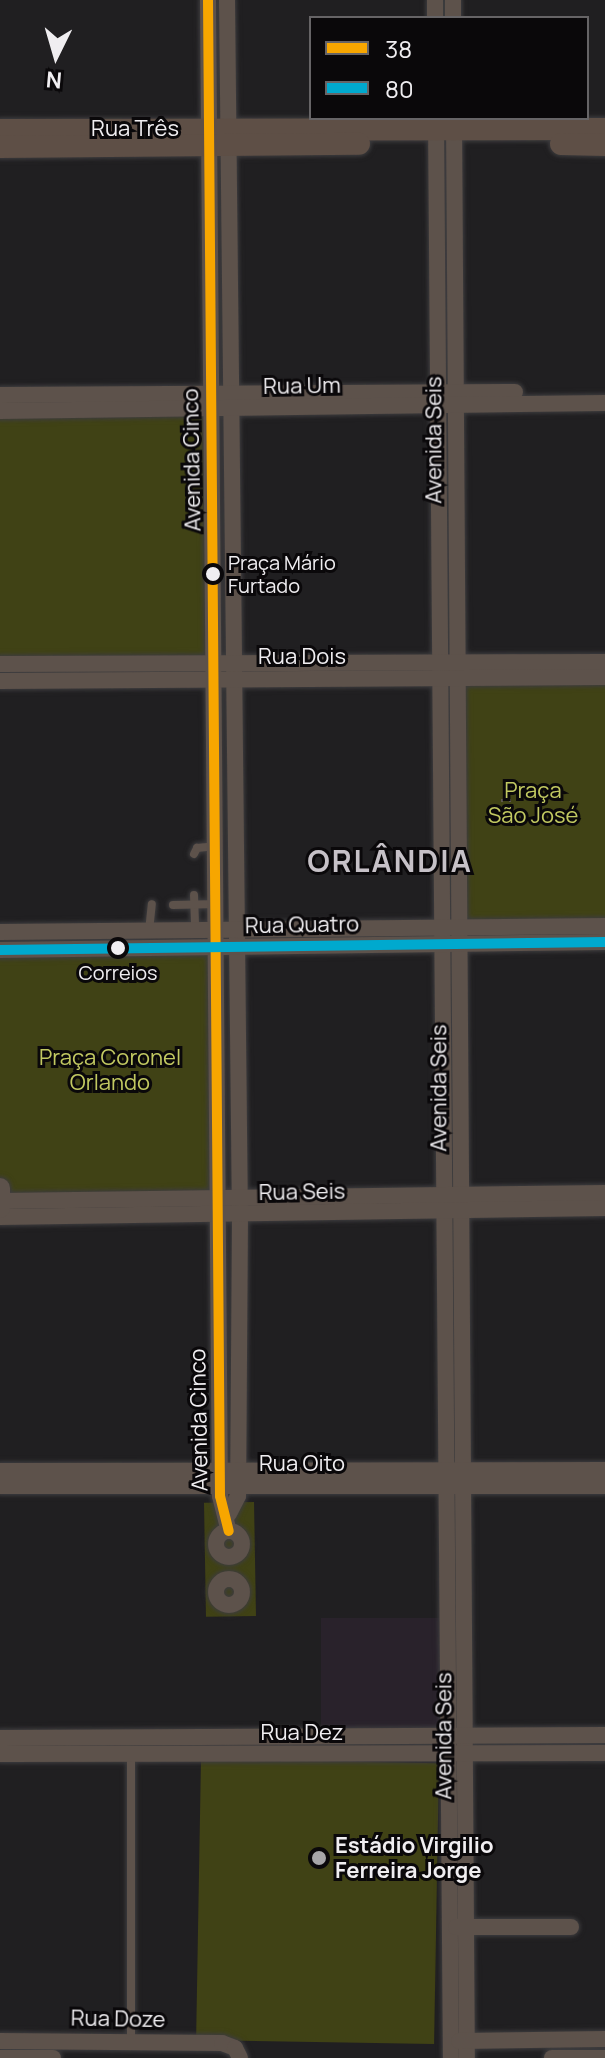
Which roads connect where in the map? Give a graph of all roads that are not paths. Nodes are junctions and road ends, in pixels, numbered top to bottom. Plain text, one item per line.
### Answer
1 (208, 0) edge
2 (227, 0) edge
3 (605, 129) edge
4 (0, 130) edge
5 (445, 131) edge
6 (219, 137) junction
7 (605, 145) edge
8 (0, 147) edge
9 (605, 392) edge
10 (0, 395) edge
11 (456, 398) junction
12 (437, 399) junction
13 (232, 402) junction
14 (213, 403) junction
15 (605, 403) edge
16 (0, 411) edge
17 (459, 661) junction
18 (605, 662) edge
19 (0, 664) edge
20 (440, 671) junction
21 (216, 672) junction
22 (234, 672) junction
23 (605, 677) edge
24 (459, 679) junction
25 (0, 681) edge
26 (218, 846) junction
27 (194, 854) dead end
28 (194, 900) junction
29 (152, 904) dead end
30 (218, 904) junction
31 (173, 905) dead end
32 (605, 926) edge
33 (195, 930) junction
34 (219, 930) junction
35 (238, 930) junction
36 (149, 931) junction
37 (0, 932) edge
38 (462, 936) junction
39 (443, 937) junction
40 (605, 942) edge
41 (238, 947) junction
42 (219, 948) junction
43 (0, 950) edge
44 (0, 1188) edge
45 (605, 1193) edge
46 (221, 1198) junction
47 (240, 1198) junction
48 (0, 1201) edge
49 (453, 1203) junction
50 (0, 1208) edge
51 (605, 1208) edge
52 (221, 1216) junction
53 (240, 1216) junction
54 (0, 1217) edge
55 (605, 1470) edge
56 (0, 1471) edge
57 (446, 1477) junction
58 (465, 1477) junction
59 (220, 1478) junction
60 (238, 1478) junction
61 (0, 1486) edge
62 (605, 1486) edge
63 (229, 1522) junction
64 (229, 1580) dead end
65 (605, 1735) edge
66 (449, 1736) junction
67 (0, 1738) edge
68 (461, 1748) junction
69 (605, 1753) edge
70 (0, 1754) edge
71 (131, 1755) junction
72 (459, 1927) junction
73 (571, 1927) dead end
74 (605, 2039) edge
75 (0, 2041) edge
76 (131, 2041) junction
77 (230, 2052) edge
78 (456, 2052) edge
79 (0, 2058) edge
80 (53, 2058) edge
81 (552, 2058) edge
82 (605, 2058) edge

1 - 6 street, Avenida Cinco
2 - 6 street, Avenida Cinco
3 - 5 main road, Rua Três
4 - 6 main road, Rua Três
5 - 6 main road, Rua Três
5 - 7 main road, Rua Três
5 - 11 street, Avenida Seis
5 - 12 street, Avenida Seis
6 - 8 main road, Rua Três
6 - 13 street, Avenida Cinco
6 - 14 street, Avenida Cinco
9 - 11 street, Rua Um
10 - 14 street, Rua Um
11 - 12 street, Rua Um
11 - 15 street, Rua Um
11 - 17 street, Avenida Seis
12 - 13 street, Rua Um
12 - 20 street, Avenida Seis
13 - 14 street, Rua Um
13 - 22 street, Avenida Cinco
14 - 16 street, Rua Um
14 - 21 street, Avenida Cinco
17 - 18 street, Rua Dois
17 - 20 street, Rua Dois
17 - 24 street, Avenida Seis
19 - 21 street, Rua Dois
20 - 22 street, Rua Dois
20 - 24 street, Rua Dois
20 - 39 street, Avenida Seis
21 - 22 street, Rua Dois
21 - 25 street, Rua Dois
21 - 26 street, Avenida Cinco
22 - 35 street, Avenida Cinco
23 - 24 street, Rua Dois
24 - 38 street, Avenida Seis
26 - 27 lane
26 - 30 street, Avenida Cinco
28 - 30 lane
28 - 31 lane
28 - 33 lane
29 - 36 lane
30 - 34 street, Avenida Cinco
32 - 38 street, Rua Quatro
33 - 34 street, Rua Quatro
33 - 36 street, Rua Quatro
34 - 35 street, Rua Quatro
34 - 42 street, Avenida Cinco
35 - 39 street, Rua Quatro
35 - 41 street, Avenida Cinco
36 - 37 street, Rua Quatro
38 - 39 street, Rua Quatro
38 - 40 street, Rua Quatro
38 - 49 street, Avenida Seis
39 - 41 street, Rua Quatro
39 - 49 street, Avenida Seis
41 - 42 street, Rua Quatro
41 - 47 street, Avenida Cinco
42 - 43 street, Rua Quatro
42 - 46 street, Avenida Cinco
44 - 48 street
45 - 49 street, Rua Seis
46 - 47 street, Rua Seis
46 - 48 street, Rua Seis
46 - 52 street, Avenida Cinco
47 - 49 street, Rua Seis
47 - 53 street, Avenida Cinco
48 - 50 street
49 - 51 street, Rua Seis
49 - 53 street, Rua Seis
49 - 57 street, Avenida Seis
49 - 58 street, Avenida Seis
52 - 53 street, Rua Seis
52 - 54 street, Rua Seis
52 - 59 street, Avenida Cinco
53 - 60 street, Avenida Cinco
55 - 58 street, Rua Oito
56 - 59 street, Rua Oito
57 - 58 street, Rua Oito
57 - 60 street, Rua Oito
57 - 66 street, Avenida Seis
58 - 62 street, Rua Oito
58 - 68 street, Avenida Seis
59 - 60 street, Rua Oito
59 - 61 street, Rua Oito
59 - 63 street, Avenida Cinco
60 - 63 street, Avenida Cinco
63 - 64 street
65 - 68 street, Rua Dez
66 - 67 street, Rua Dez
66 - 68 street, Avenida Seis
68 - 69 street, Rua Dez
68 - 71 street, Rua Dez
68 - 72 street, Avenida Seis
70 - 71 street, Rua Dez
71 - 76 lane
72 - 73 street
72 - 78 street, Avenida Seis
74 - 78 street
75 - 76 street, Rua Doze
76 - 77 street, Rua Doze
79 - 80 street, Rua Doze
81 - 82 street

